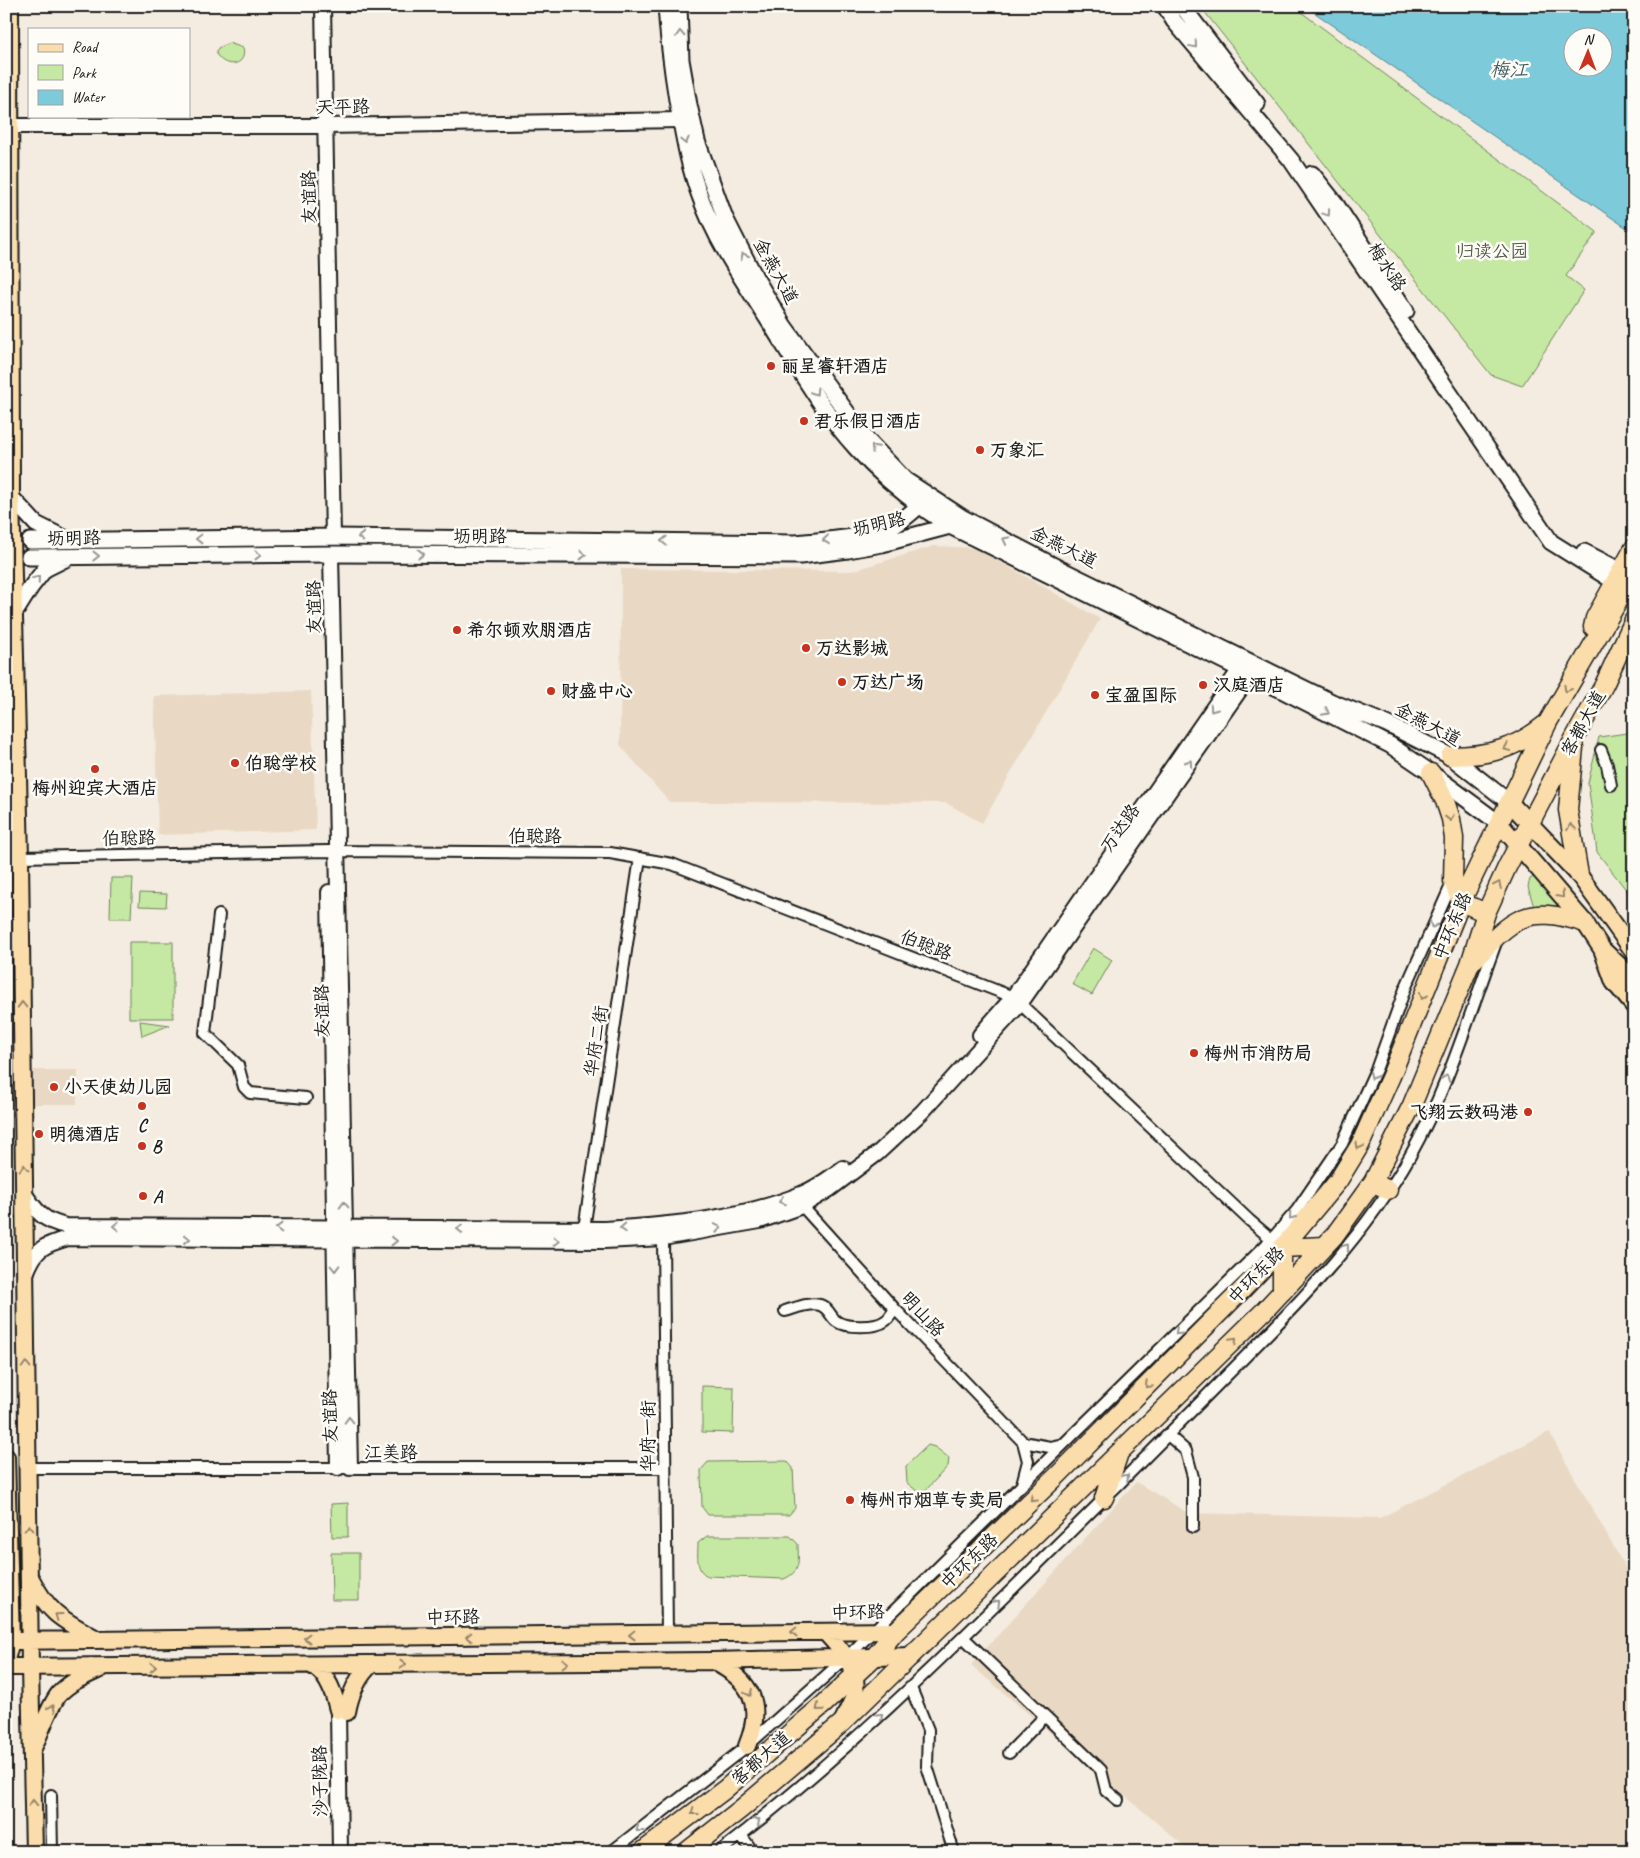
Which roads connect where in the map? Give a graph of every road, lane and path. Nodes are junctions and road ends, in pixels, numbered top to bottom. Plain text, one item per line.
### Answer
1 (10, 6) edge
2 (323, 6) edge
3 (666, 6) edge
4 (679, 6) edge
5 (1165, 6) edge
6 (1182, 6) edge
7 (681, 120) junction
8 (9, 126) edge
9 (326, 126) junction
10 (11, 497) junction
11 (919, 506) junction
12 (950, 526) junction
13 (333, 537) junction
14 (30, 541) joint
15 (1634, 548) edge
16 (9, 549) edge
17 (71, 549) junction
18 (1569, 549) junction
19 (327, 554) junction
20 (29, 557) joint
21 (1623, 576) edge
22 (14, 614) junction
23 (1634, 620) edge
24 (1634, 646) edge
25 (1585, 656) junction
26 (1246, 672) junction
27 (1604, 685) junction
28 (1548, 722) junction
29 (1574, 737) junction
30 (1426, 743) junction
31 (1601, 750) dead end
32 (1450, 756) junction
33 (1414, 762) junction
34 (1431, 773) junction
35 (1611, 785) dead end
36 (1510, 803) junction
37 (1529, 823) junction
38 (1500, 824) junction
39 (1518, 845) junction
40 (333, 851) junction
41 (20, 856) junction
42 (640, 858) junction
43 (1579, 875) junction
44 (1453, 880) junction
45 (1461, 902) junction
46 (1486, 913) junction
47 (219, 916) dead end
48 (1585, 922) junction
49 (1501, 931) junction
50 (1602, 949) junction
51 (1634, 952) edge
52 (1470, 964) junction
53 (1634, 981) edge
54 (1016, 1000) junction
55 (1634, 1006) edge
56 (306, 1098) dead end
57 (1373, 1182) junction
58 (1388, 1190) junction
59 (24, 1193) junction
60 (802, 1206) junction
61 (584, 1229) junction
62 (340, 1234) junction
63 (663, 1238) junction
64 (1277, 1244) junction
65 (1325, 1246) junction
66 (25, 1277) junction
67 (1282, 1292) junction
68 (895, 1309) junction
69 (785, 1311) dead end
70 (1168, 1435) junction
71 (1023, 1442) junction
72 (1064, 1443) junction
73 (1119, 1453) junction
74 (6, 1457) edge
75 (28, 1468) junction
76 (344, 1468) junction
77 (664, 1468) junction
78 (1020, 1487) junction
79 (1104, 1498) junction
80 (1193, 1527) dead end
81 (974, 1555) junction
82 (8, 1572) edge
83 (995, 1575) junction
84 (30, 1577) junction
85 (873, 1631) junction
86 (896, 1631) junction
87 (825, 1632) junction
88 (667, 1634) junction
89 (963, 1637) junction
90 (9, 1641) edge
91 (30, 1641) junction
92 (100, 1641) junction
93 (912, 1656) junction
94 (847, 1657) junction
95 (874, 1657) junction
96 (6, 1660) edge
97 (713, 1661) junction
98 (372, 1664) junction
99 (311, 1665) junction
100 (6, 1667) edge
101 (30, 1667) junction
102 (104, 1667) junction
103 (855, 1675) junction
104 (911, 1688) junction
105 (342, 1711) junction
106 (1045, 1716) junction
107 (842, 1723) junction
108 (747, 1746) junction
109 (32, 1752) junction
110 (1009, 1752) dead end
111 (762, 1757) junction
112 (780, 1776) junction
113 (51, 1795) dead end
114 (1118, 1800) dead end
115 (741, 1835) junction
116 (702, 1845) edge
117 (34, 1852) edge
118 (52, 1852) edge
119 (340, 1852) edge
120 (348, 1852) edge
121 (610, 1852) edge
122 (642, 1852) edge
123 (686, 1852) edge
124 (718, 1852) edge
125 (753, 1852) edge
126 (954, 1852) edge

1 - 8 main road
2 - 9 street, 友谊路
3 - 7 main road, 金燕大道
30 -> 4 main road, 金燕大道
5 -> 18 main road, 梅水路
6 - 18 main road, 梅水路
7 - 9 street, 天平路
7 -> 11 main road, 金燕大道
8 - 9 street, 天平路
8 - 10 main road
9 - 13 street, 友谊路
10 - 16 main road
10 - 17 main road
11 - 12 main road, 金燕大道
11 -> 13 main road, 坜明路
19 -> 12 main road, 坜明路
12 - 26 main road, 金燕大道
13 -> 17 main road, 坜明路
14 - 16 street, 坜明路
14 - 17 main road, 坜明路
15 - 21 highway
16 - 20 street, 坜明路
16 - 22 main road
17 -> 19 main road, 坜明路
17 - 20 main road, 坜明路
22 -> 17 main road
18 - 21 main road
19 - 40 street, 友谊路
21 - 25 highway, 客都大道
21 - 25 highway
22 - 41 main road
23 - 27 highway, 客都大道
24 - 27 highway
25 -> 28 highway, 客都大道
26 -> 33 main road, 金燕大道
26 - 54 street, 万达路
27 - 29 highway, 客都大道
28 -> 32 highway
28 - 36 highway, 客都大道
29 - 37 highway, 客都大道
43 -> 29 highway
30 - 32 main road, 金燕大道
30 - 33 main road
31 - 35 street
32 - 36 main road, 金燕大道
33 - 34 main road, 金燕大道
34 - 38 main road, 金燕大道
34 -> 44 highway
36 - 37 main road, 金燕大道
36 - 38 highway, 中环东路
37 - 39 highway, 中环东路
37 - 43 main road, 金燕大道
38 - 39 main road, 金燕大道
38 - 45 highway, 中环东路
46 -> 39 highway, 中环东路
39 -> 48 main road, 金燕大道
40 - 41 street, 伯聪路
40 - 42 street, 伯聪路
40 - 62 street, 友谊路
59 -> 41 main road
42 - 54 street, 伯聪路
42 - 61 street, 华府二街
43 - 51 main road, 金燕大道
44 - 45 highway
44 -> 64 street
45 - 46 highway
45 -> 64 highway, 中环东路
46 - 52 highway, 中环东路
47 - 56 street
48 - 49 highway
48 - 50 main road, 金燕大道
49 - 52 highway
58 -> 49 street
50 - 53 main road
50 - 55 main road
52 - 57 highway, 中环东路
54 - 60 street
54 -> 61 street
54 - 64 street
57 - 58 highway
57 - 65 highway, 中环东路
70 -> 58 street
62 -> 59 street
59 - 66 main road
63 -> 60 street
60 - 68 street, 明山路
61 -> 62 street
62 -> 63 street
66 -> 62 street
62 - 76 street, 友谊路
63 - 77 street, 华府一街
64 - 65 highway
64 - 67 highway
64 -> 72 street
64 -> 81 highway, 中环东路
65 - 67 highway, 中环东路
75 -> 66 main road
73 -> 67 highway, 中环东路
68 - 69 street
68 - 71 street, 明山路
79 -> 70 street
70 - 80 street
71 - 72 street
71 - 78 street
72 - 78 street
73 - 79 highway
73 - 83 highway, 中环东路
74 - 82 main road
75 - 76 street, 江美路
84 -> 75 main road
76 - 77 street, 江美路
77 - 88 street, 华府一街
78 - 85 street
89 -> 79 street
81 - 83 highway
81 - 86 highway, 中环东路
82 - 90 main road
83 - 93 highway, 中环东路
84 - 91 main road
92 -> 84 main road
85 - 86 main road, 中环路
85 - 87 main road, 中环路
85 - 94 street
86 - 95 highway, 中环东路
87 -> 88 main road, 中环路
87 - 94 main road
88 -> 92 main road, 中环路
89 - 104 street
89 - 106 street
90 - 91 main road, 中环路
90 - 96 main road
91 - 92 main road, 中环路
91 - 101 main road
93 - 95 main road
93 - 107 highway, 客都大道
94 - 95 main road
94 - 97 main road
94 - 103 main road
94 - 108 street
95 - 103 highway, 客都大道
98 -> 97 main road
97 -> 108 main road
98 - 99 main road
98 - 105 main road
102 -> 99 main road
99 - 105 main road
100 - 101 main road
101 - 102 main road
101 - 109 main road
109 -> 102 main road
103 - 107 main road
103 -> 111 highway, 客都大道
115 -> 104 street
104 - 126 street
105 - 119 street, 沙子陇路
105 - 120 street, 沙子陇路
106 - 110 street
106 - 114 street
107 - 112 highway, 客都大道
108 -> 121 street
117 -> 109 main road
111 - 112 highway
111 -> 122 highway, 客都大道
112 - 116 highway, 客都大道
113 - 118 street
115 - 124 street
115 - 125 street
116 - 123 highway, 客都大道

